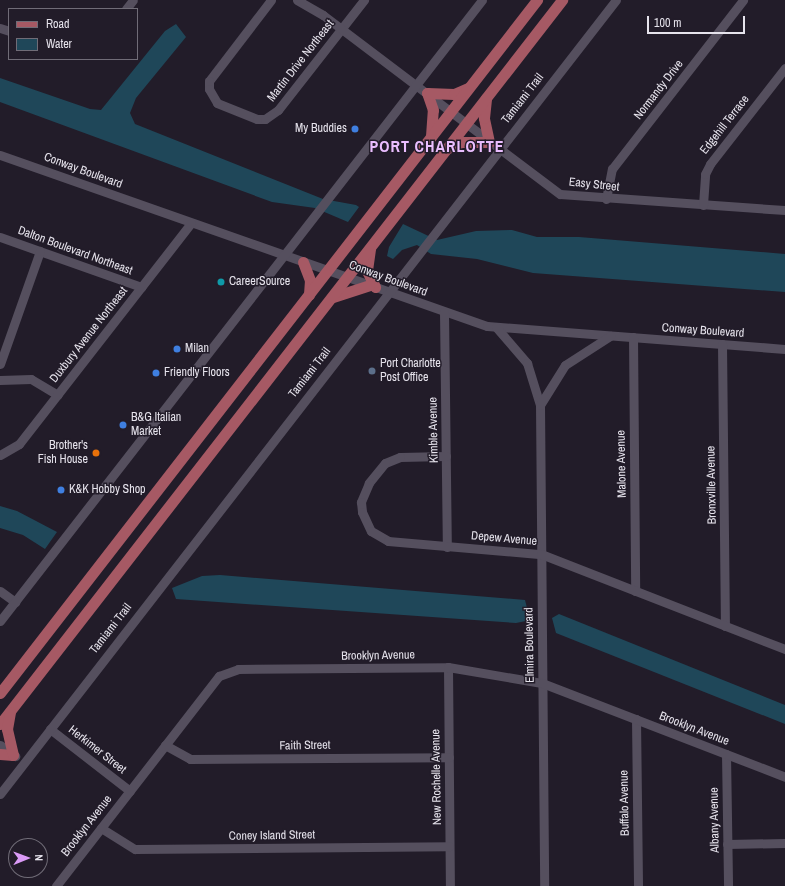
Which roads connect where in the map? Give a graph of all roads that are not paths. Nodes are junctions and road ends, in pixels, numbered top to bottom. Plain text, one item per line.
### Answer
1 (134, 0) edge
2 (271, 0) edge
3 (297, 0) edge
4 (364, 0) edge
5 (482, 0) edge
6 (538, 0) edge
7 (562, 0) edge
8 (616, 0) edge
9 (743, 0) edge
10 (127, 8) edge
11 (342, 29) junction
12 (785, 68) edge
13 (416, 85) junction
14 (470, 87) junction
15 (426, 93) junction
16 (487, 96) junction
17 (451, 111) junction
18 (466, 123) junction
19 (431, 138) junction
20 (489, 142) junction
21 (446, 149) junction
22 (500, 151) junction
23 (0, 155) edge
24 (606, 200) junction
25 (703, 205) junction
26 (785, 210) edge
27 (191, 223) junction
28 (0, 237) edge
29 (370, 247) junction
30 (40, 251) junction
31 (284, 255) junction
32 (303, 262) junction
33 (328, 270) junction
34 (347, 277) junction
35 (372, 286) junction
36 (141, 287) junction
37 (389, 292) junction
38 (309, 295) junction
39 (330, 298) junction
40 (444, 312) junction
41 (496, 327) junction
42 (611, 336) junction
43 (633, 337) junction
44 (722, 344) junction
45 (785, 349) edge
46 (0, 364) edge
47 (0, 380) edge
48 (58, 395) junction
49 (540, 405) junction
50 (0, 455) edge
51 (446, 456) junction
52 (447, 547) junction
53 (541, 554) junction
54 (0, 591) edge
55 (635, 591) junction
56 (15, 602) junction
57 (0, 621) edge
58 (725, 626) junction
59 (785, 649) edge
60 (448, 667) junction
61 (542, 683) junction
62 (0, 693) edge
63 (10, 711) junction
64 (636, 720) junction
65 (0, 724) edge
66 (50, 729) junction
67 (0, 744) edge
68 (165, 745) junction
69 (0, 754) edge
70 (726, 754) junction
71 (13, 755) junction
72 (448, 757) junction
73 (24, 762) junction
74 (785, 777) edge
75 (130, 791) junction
76 (0, 794) edge
77 (101, 828) junction
78 (785, 843) edge
79 (727, 844) junction
80 (449, 846) junction
81 (56, 886) edge
82 (450, 886) edge
83 (544, 886) edge
84 (638, 886) edge
85 (728, 886) edge

1 - 10 street
2 - 11 street, Martin Drive Northeast
3 - 11 street, Easy Street
4 - 11 street, Martin Drive Northeast
5 - 13 street
6 - 14 main road
7 - 16 main road
8 - 22 street, Tamiami Trail
9 - 24 street, Normandy Drive
11 - 13 street, Easy Street
12 - 25 street, Edgehill Terrace
13 - 15 street, Easy Street
13 - 31 street
14 - 15 main road
14 - 17 main road
15 - 17 street, Easy Street
15 - 19 main road
16 - 18 main road
16 - 20 main road
17 - 18 street, Easy Street
17 - 19 main road
18 - 20 street, Easy Street
18 - 21 main road
19 - 33 main road
20 - 21 main road
20 - 22 street, Easy Street
21 - 29 main road
22 - 24 street, Easy Street
22 - 37 street, Tamiami Trail
23 - 27 street, Conway Boulevard
24 - 25 street, Easy Street
25 - 26 street, Easy Street
27 - 31 street, Conway Boulevard
27 - 36 street, Duxbury Avenue Northeast
28 - 30 street, Dalton Boulevard Northeast
29 - 34 main road
29 - 35 main road
30 - 36 street, Dalton Boulevard Northeast
30 - 46 street
31 - 32 street, Conway Boulevard
31 - 56 street
32 - 33 street, Conway Boulevard
32 - 38 main road
33 - 34 street, Conway Boulevard
33 - 38 main road
34 - 35 street, Conway Boulevard
34 - 39 main road
35 - 37 street, Conway Boulevard
35 - 39 main road
36 - 48 street, Duxbury Avenue Northeast
37 - 40 street, Conway Boulevard
37 - 66 street, Tamiami Trail
38 - 62 main road
39 - 63 main road
40 - 41 street, Conway Boulevard
40 - 51 street, Kimble Avenue
41 - 42 street, Conway Boulevard
41 - 49 street, Elmira Boulevard
42 - 43 street, Conway Boulevard
42 - 49 street
43 - 44 street, Conway Boulevard
43 - 55 street, Malone Avenue
44 - 45 street, Conway Boulevard
44 - 58 street, Bronxville Avenue
47 - 48 street
48 - 50 street, Duxbury Avenue Northeast
49 - 53 street, Elmira Boulevard
51 - 52 street, Kimble Avenue
51 - 52 street, Depew Avenue
52 - 53 street, Depew Avenue
53 - 55 street, Depew Avenue
53 - 61 street, Elmira Boulevard
54 - 56 street
55 - 58 street, Depew Avenue
56 - 57 street
58 - 59 street, Depew Avenue
60 - 61 street, Brooklyn Avenue
60 - 68 street, Brooklyn Avenue
60 - 72 street, New Rochelle Avenue
61 - 64 street, Brooklyn Avenue
61 - 83 street, Elmira Boulevard
63 - 65 main road
63 - 71 main road
64 - 70 street, Brooklyn Avenue
64 - 84 street, Buffalo Avenue
66 - 73 street, Tamiami Trail
66 - 75 street, Herkimer Street
67 - 71 street
68 - 72 street, Faith Street
68 - 75 street, Brooklyn Avenue
69 - 71 main road
70 - 74 street, Brooklyn Avenue
70 - 79 street, Albany Avenue
71 - 73 street
72 - 80 street, New Rochelle Avenue
73 - 76 street, Tamiami Trail
75 - 77 street, Brooklyn Avenue
77 - 80 street, Coney Island Street
77 - 81 street, Brooklyn Avenue
78 - 79 street
79 - 85 street, Albany Avenue
80 - 82 street, New Rochelle Avenue

